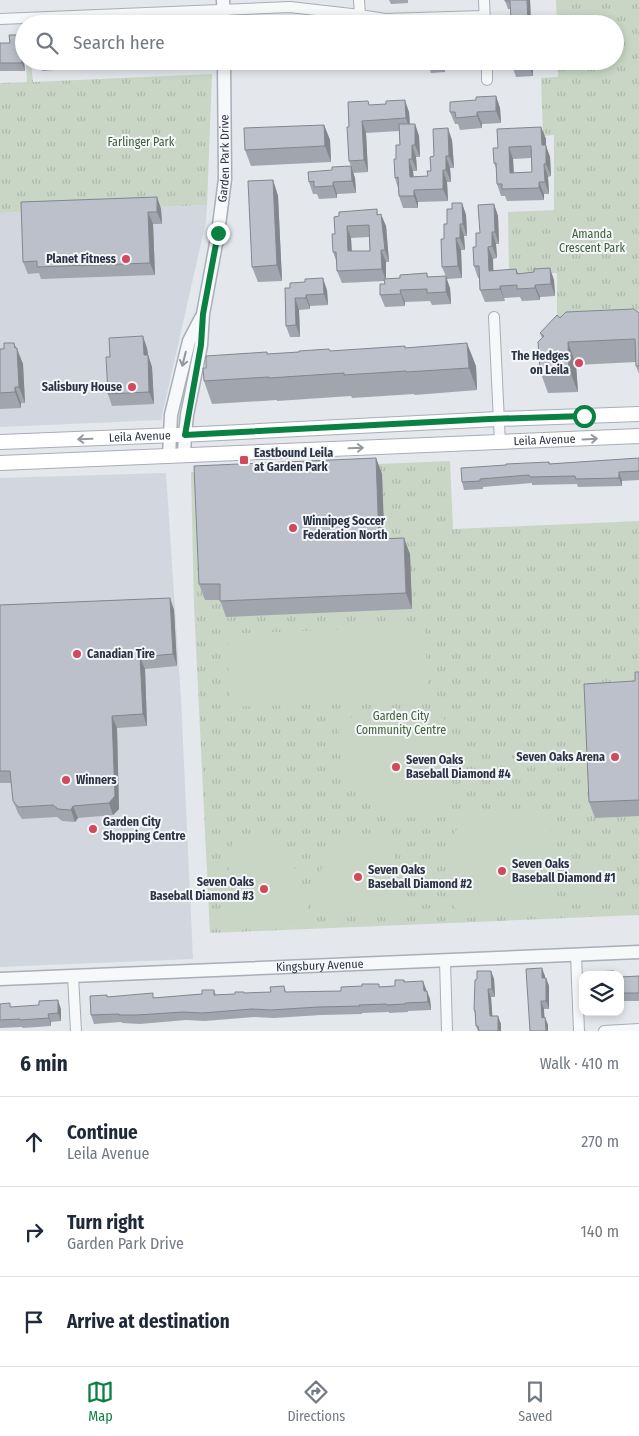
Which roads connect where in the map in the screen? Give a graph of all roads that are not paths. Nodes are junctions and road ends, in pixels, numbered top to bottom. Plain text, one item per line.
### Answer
1 (359, 0) edge
2 (484, 0) edge
3 (223, 5) edge
4 (64, 15) edge
5 (360, 15) joint
6 (485, 15) edge
7 (15, 18) edge
8 (0, 19) edge
9 (224, 70) edge
10 (486, 70) edge
11 (487, 80) dead end
12 (203, 314) junction
13 (494, 317) dead end
14 (639, 414) edge
15 (498, 419) junction
16 (169, 435) junction
17 (185, 435) junction
18 (639, 436) edge
19 (0, 442) edge
20 (500, 443) junction
21 (184, 455) junction
22 (169, 456) junction
23 (0, 463) edge
24 (639, 952) edge
25 (576, 955) junction
26 (445, 961) junction
27 (73, 976) junction
28 (0, 979) edge
29 (639, 1029) edge
30 (76, 1031) edge
31 (447, 1031) edge
32 (579, 1031) edge
33 (604, 1031) edge

1 - 5 street
2 - 6 street
3 - 4 street
3 - 5 street
7 - 8 street
9 - 12 street, Garden Park Drive
10 - 11 street
12 -> 16 street, Garden Park Drive
12 - 17 street, Garden Park Drive
13 - 15 street
14 - 15 main road, Leila Avenue
15 - 17 main road, Leila Avenue
15 - 20 street
16 - 17 main road, Leila Avenue
16 -> 19 main road, Leila Avenue
16 - 22 street, Garden Park Drive
17 - 21 street, Garden Park Drive
20 -> 18 main road, Leila Avenue
21 -> 20 main road, Leila Avenue
21 - 22 main road, Leila Avenue
22 - 23 main road, Leila Avenue
24 - 25 street, Kingsbury Avenue
25 - 26 street, Kingsbury Avenue
25 - 32 street
26 - 27 street, Kingsbury Avenue
26 - 31 street
27 - 28 street, Kingsbury Avenue
27 - 30 street
29 - 33 street

